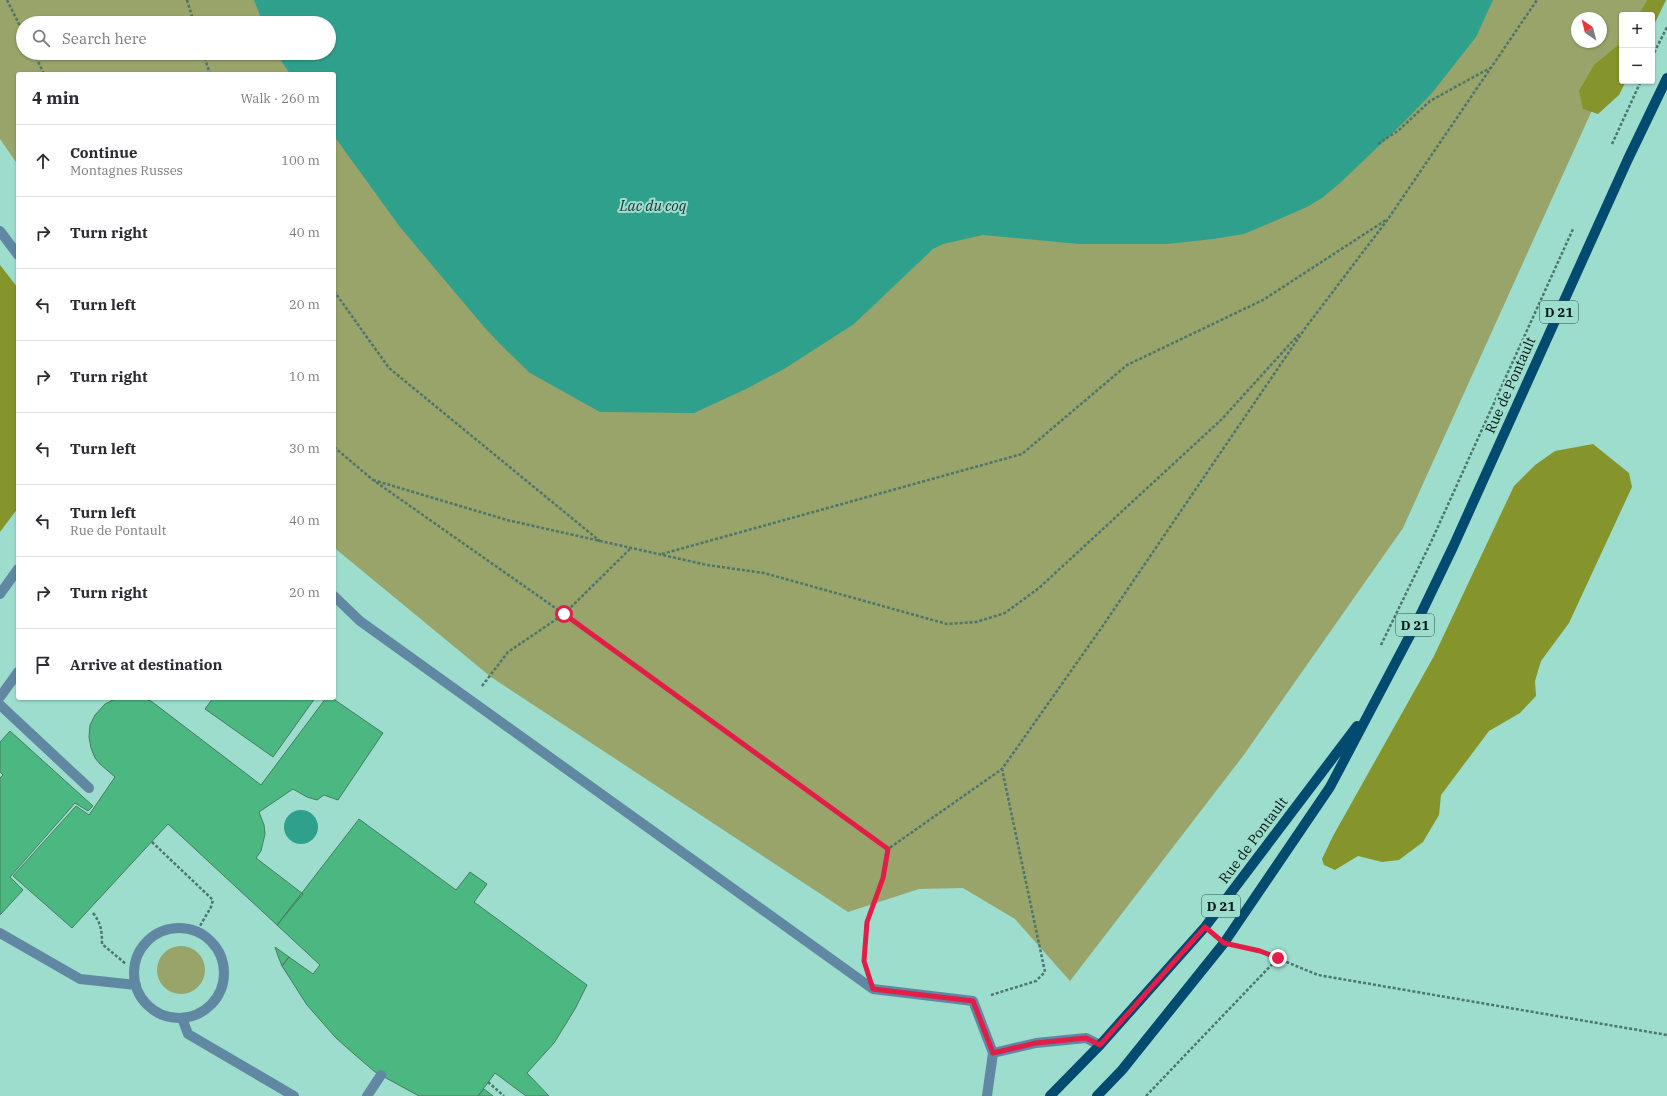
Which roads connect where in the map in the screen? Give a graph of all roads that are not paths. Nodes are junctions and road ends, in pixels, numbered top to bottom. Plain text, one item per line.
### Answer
1 (1667, 78) edge
2 (0, 231) edge
3 (16, 252) edge
4 (16, 572) edge
5 (0, 594) edge
6 (336, 598) edge
7 (16, 675) edge
8 (0, 697) edge
9 (1375, 702) junction
10 (0, 705) edge
11 (89, 788) dead end
12 (0, 933) edge
13 (136, 985) junction
14 (182, 1018) junction
15 (1100, 1045) junction
16 (993, 1053) junction
17 (380, 1075) dead end
18 (294, 1096) edge
19 (367, 1096) edge
20 (987, 1096) edge
21 (1050, 1096) edge
22 (1097, 1096) edge

1 - 9 main road, Rue de Pontault / D 21
2 - 3 lane
4 - 5 lane
6 - 16 lane
7 - 8 lane
9 - 15 main road, Rue de Pontault / D 21
9 - 22 main road, Rue de Pontault / D 21
10 - 11 lane
12 - 13 lane
13 - 14 lane
13 - 14 lane
14 - 18 lane
15 - 16 lane
15 - 21 main road, Rue de Pontault / D 21
16 - 20 lane
17 - 19 lane

